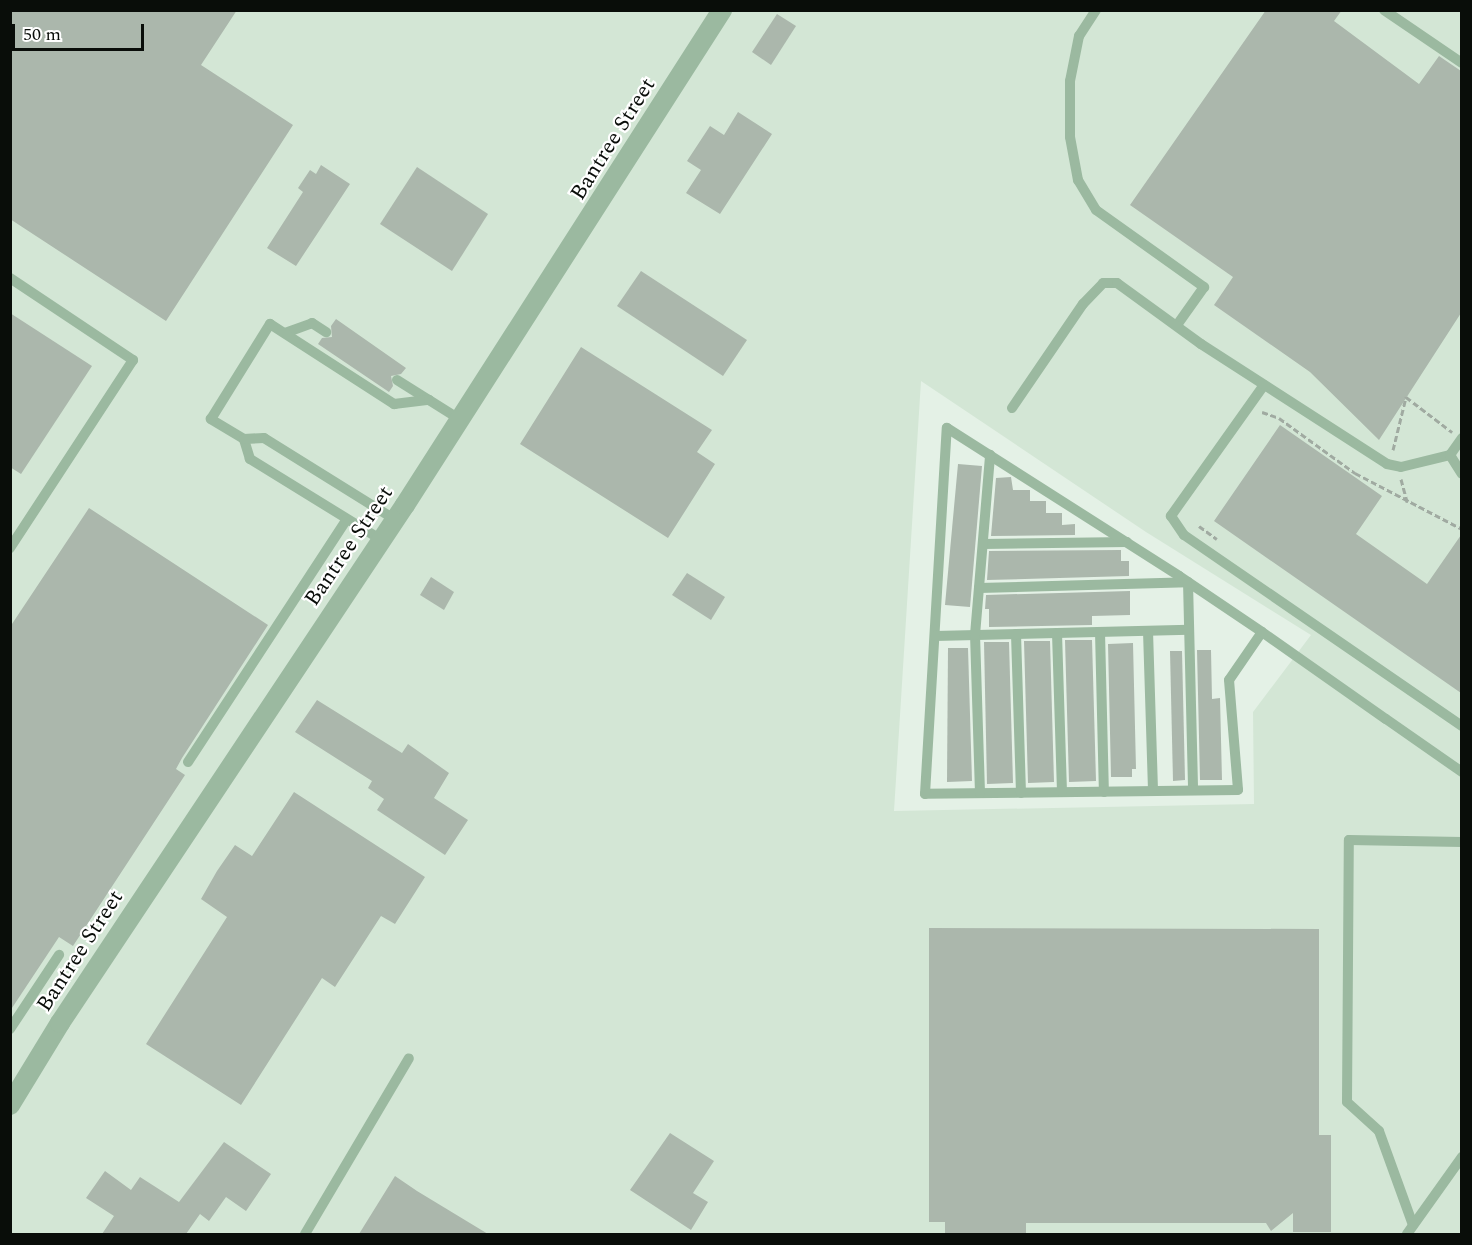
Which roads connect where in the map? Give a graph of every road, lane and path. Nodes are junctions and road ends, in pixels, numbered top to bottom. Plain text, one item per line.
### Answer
1 (722, 10) edge
2 (1096, 10) edge
3 (1384, 10) edge
4 (1461, 63) edge
5 (10, 278) edge
6 (1177, 325) junction
7 (326, 332) dead end
8 (285, 333) junction
9 (397, 380) dead end
10 (1264, 385) junction
11 (429, 400) junction
12 (1249, 407) junction
13 (1012, 408) dead end
14 (461, 420) junction
15 (243, 439) junction
16 (1459, 439) edge
17 (1393, 450) dead end
18 (990, 455) junction
19 (1450, 455) junction
20 (1461, 474) edge
21 (347, 519) junction
22 (394, 519) junction
23 (1461, 529) edge
24 (380, 539) junction
25 (1127, 542) junction
26 (983, 544) junction
27 (10, 548) edge
28 (1188, 582) junction
29 (979, 588) junction
30 (1189, 630) junction
31 (1148, 631) junction
32 (1100, 632) junction
33 (1262, 632) junction
34 (1057, 633) junction
35 (1016, 634) junction
36 (975, 635) junction
37 (935, 636) junction
38 (1461, 726) edge
39 (188, 762) dead end
40 (1461, 771) edge
41 (1193, 790) junction
42 (1153, 791) junction
43 (1062, 792) junction
44 (1104, 792) junction
45 (980, 793) junction
46 (1021, 793) junction
47 (1461, 842) edge
48 (59, 955) dead end
49 (10, 1029) edge
50 (409, 1058) dead end
51 (10, 1105) edge
52 (1461, 1157) edge
53 (1410, 1230) edge
54 (305, 1234) edge

1 - 14 street, Bantree Street
2 - 6 lane
3 - 4 lane
5 - 27 lane
6 - 10 lane
6 - 13 lane
7 - 8 lane
8 - 11 lane
8 - 15 lane
9 - 11 lane
10 - 12 lane
10 - 19 lane
11 - 14 lane
12 - 23 path
12 - 38 lane
14 - 22 street, Bantree Street
15 - 21 lane
15 - 22 lane
16 - 17 path
16 - 19 lane
18 - 25 lane
18 - 26 lane
18 - 37 lane
19 - 20 lane
21 - 24 lane
21 - 39 lane
22 - 24 street, Bantree Street
24 - 51 street, Bantree Street
25 - 26 lane
25 - 28 lane
26 - 29 lane
28 - 29 lane
28 - 30 lane
28 - 33 lane
29 - 36 lane
30 - 31 lane
30 - 41 lane
31 - 32 lane
31 - 42 lane
32 - 34 lane
32 - 44 lane
33 - 40 lane
33 - 41 lane
34 - 35 lane
34 - 43 lane
35 - 36 lane
35 - 46 lane
36 - 37 lane
36 - 45 lane
37 - 45 lane
41 - 42 lane
42 - 44 lane
43 - 44 lane
43 - 46 lane
45 - 46 lane
47 - 53 lane
48 - 49 lane
50 - 54 lane
52 - 53 lane

